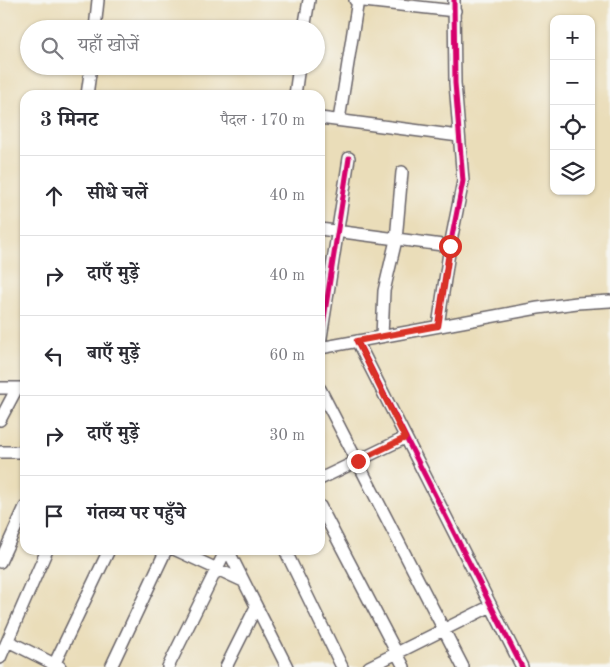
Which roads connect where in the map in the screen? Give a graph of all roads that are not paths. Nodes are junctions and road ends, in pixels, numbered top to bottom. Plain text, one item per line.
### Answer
1 (98, 0) edge
2 (308, 0) edge
3 (357, 0) edge
4 (408, 3) edge
5 (454, 6) edge
6 (96, 20) edge
7 (305, 20) edge
8 (90, 75) edge
9 (298, 75) edge
10 (88, 90) edge
11 (296, 90) edge
12 (325, 119) edge
13 (339, 120) junction
14 (459, 136) junction
15 (349, 158) dead end
16 (402, 172) dead end
17 (325, 230) edge
18 (336, 231) junction
19 (396, 240) junction
20 (450, 246) junction
21 (610, 301) edge
22 (325, 309) edge
23 (438, 326) junction
24 (382, 336) junction
25 (357, 341) junction
26 (325, 347) edge
27 (0, 388) edge
28 (20, 388) edge
29 (20, 390) edge
30 (325, 398) edge
31 (0, 420) edge
32 (405, 438) junction
33 (0, 452) edge
34 (20, 452) edge
35 (358, 461) junction
36 (325, 477) edge
37 (325, 516) edge
38 (20, 518) edge
39 (45, 555) edge
40 (107, 555) edge
41 (164, 555) edge
42 (187, 555) edge
43 (224, 555) edge
44 (230, 555) edge
45 (287, 555) edge
46 (0, 562) edge
47 (216, 569) junction
48 (243, 581) junction
49 (491, 606) junction
50 (256, 607) junction
51 (444, 629) junction
52 (8, 641) junction
53 (397, 653) junction
54 (0, 658) edge
55 (55, 666) edge
56 (286, 666) edge
57 (111, 667) edge
58 (168, 667) edge
59 (226, 667) edge
60 (342, 667) edge
61 (369, 667) edge
62 (404, 667) edge
63 (463, 667) edge
64 (522, 667) edge

1 - 6 street
2 - 7 street
3 - 4 street
3 - 13 street
4 - 5 street
5 - 14 street
8 - 10 street
9 - 11 street
12 - 13 street
13 - 14 street
14 - 20 street
15 - 18 street
16 - 19 street
17 - 18 street
18 - 19 street
18 - 22 street
19 - 20 street
19 - 24 street
20 - 23 street
21 - 23 street
23 - 24 street
24 - 25 street
25 - 26 street
25 - 32 street
27 - 28 street
29 - 31 street
30 - 35 street
32 - 35 street
32 - 49 street
33 - 34 street
35 - 36 street
35 - 51 street
37 - 53 street
38 - 46 street
39 - 52 street
40 - 55 street
41 - 57 street
42 - 47 street
43 - 47 street
44 - 48 street
45 - 60 street
47 - 48 street
47 - 58 street
48 - 50 street
49 - 51 street
49 - 64 street
50 - 56 street
50 - 59 street
51 - 53 street
51 - 63 street
52 - 54 street
52 - 55 street
53 - 61 street
53 - 62 street

